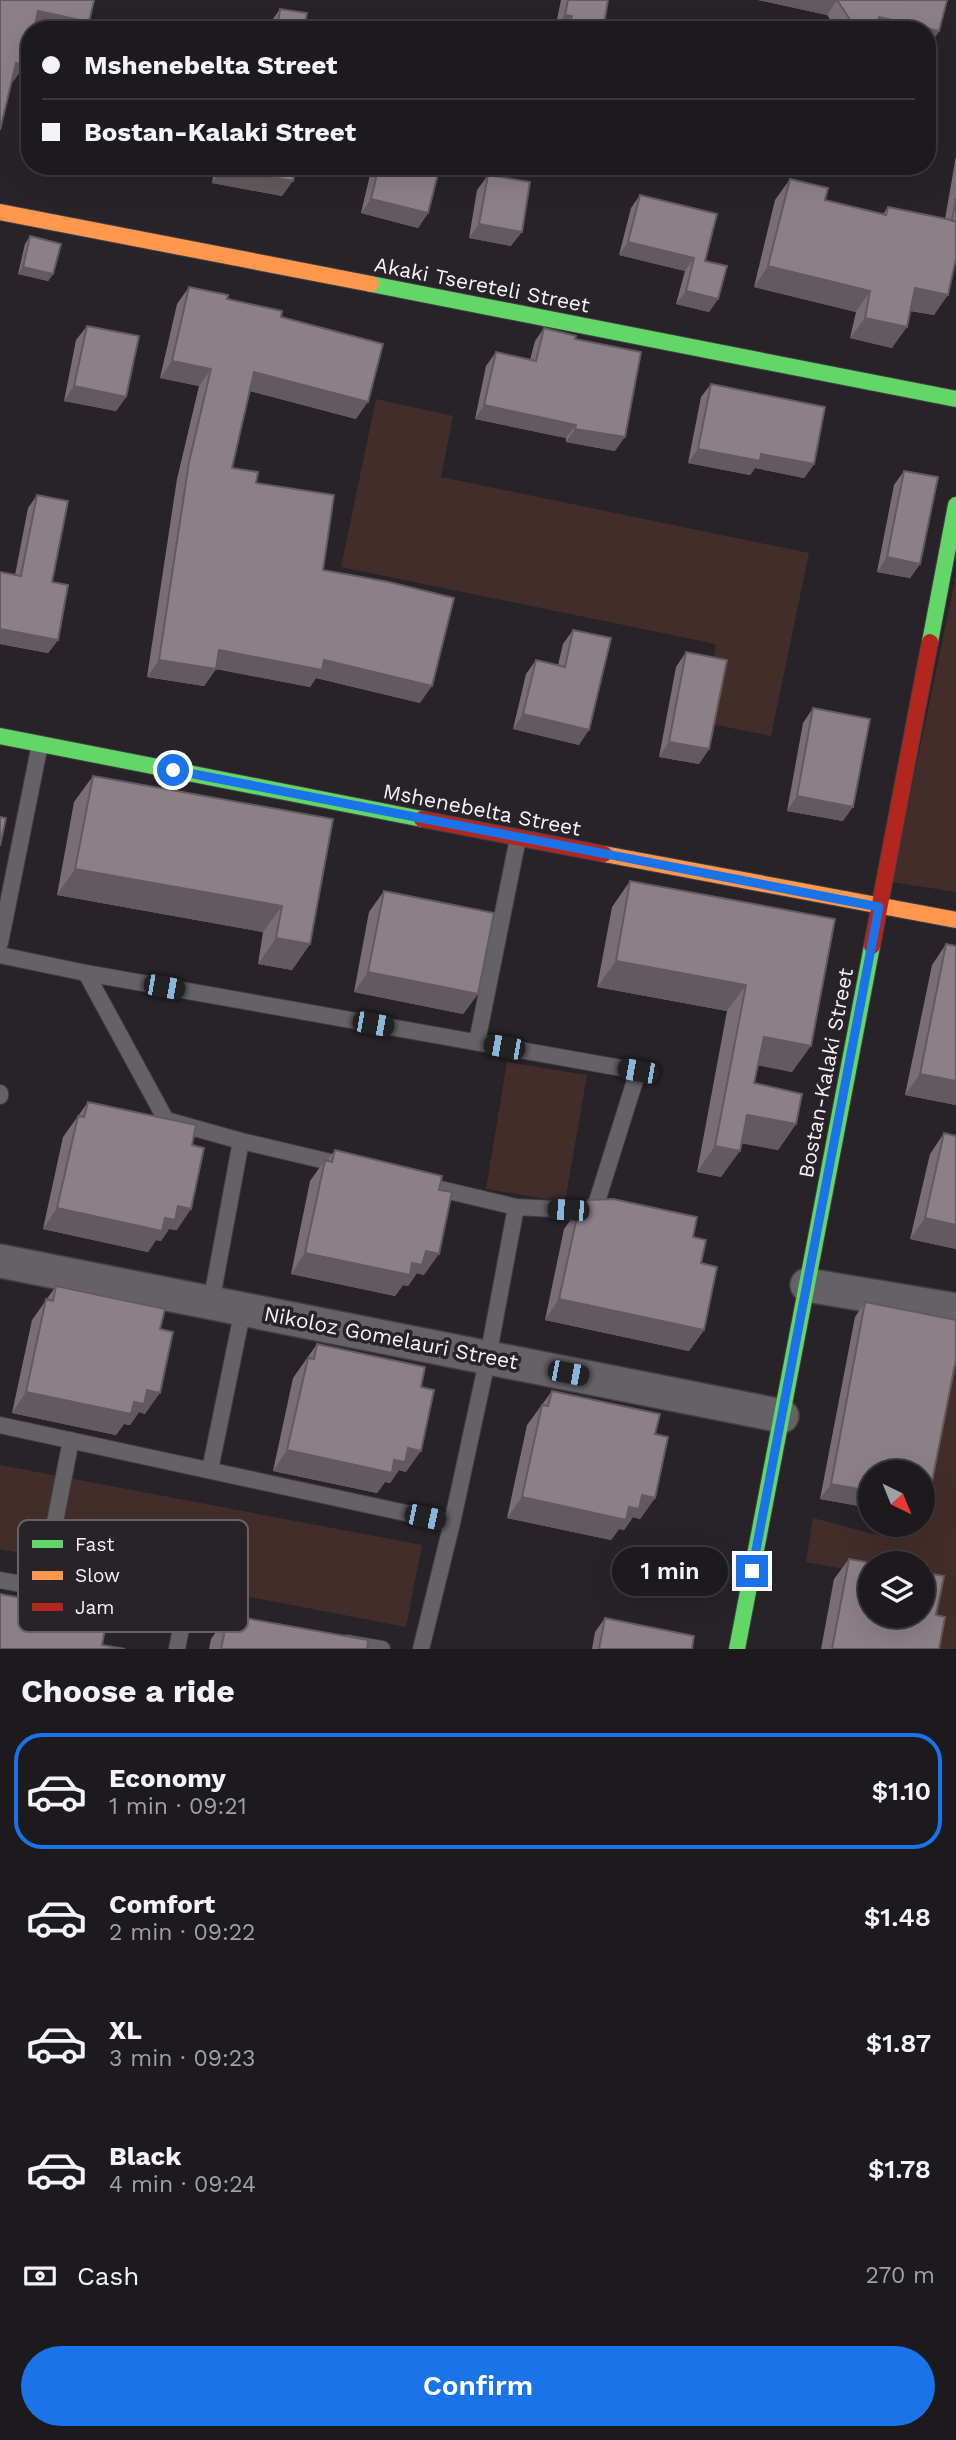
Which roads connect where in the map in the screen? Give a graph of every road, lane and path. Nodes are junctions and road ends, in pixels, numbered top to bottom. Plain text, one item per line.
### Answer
1 (0, 212) edge
2 (956, 399) edge
3 (956, 505) edge
4 (0, 736) edge
5 (40, 744) junction
6 (518, 838) junction
7 (879, 907) junction
8 (956, 920) edge
9 (0, 943) edge
10 (0, 954) edge
11 (86, 973) junction
12 (477, 1042) junction
13 (241, 1141) junction
14 (359, 1169) edge
15 (398, 1178) edge
16 (516, 1207) junction
17 (0, 1261) edge
18 (807, 1285) junction
19 (227, 1306) junction
20 (956, 1310) edge
21 (488, 1357) junction
22 (782, 1416) junction
23 (0, 1425) edge
24 (71, 1440) junction
25 (210, 1471) junction
26 (55, 1520) edge
27 (452, 1523) junction
28 (0, 1580) edge
29 (18, 1583) edge
30 (248, 1625) edge
31 (263, 1628) edge
32 (329, 1640) edge
33 (382, 1649) edge
34 (421, 1649) edge
35 (737, 1649) edge

1 - 2 street, Akaki Tsereteli Street
3 - 7 street, Bostan-Kalaki Street
4 - 5 street, Mshenebelta Street
5 - 6 street, Mshenebelta Street
5 - 9 lane
6 - 7 street, Mshenebelta Street
6 - 12 lane
7 - 8 street, Mshenebelta Street
7 - 18 street, Bostan-Kalaki Street
10 - 11 lane
11 - 12 lane
11 - 13 lane
12 - 16 lane
13 - 14 lane
13 - 19 lane
15 - 16 lane
16 - 21 lane
17 - 19 street, Nikoloz Gomelauri Street
18 - 20 street
18 - 22 street, Bostan-Kalaki Street
19 - 21 street, Nikoloz Gomelauri Street
19 - 25 lane
21 - 22 street, Nikoloz Gomelauri Street
21 - 27 lane
22 - 35 street, Bostan-Kalaki Street
23 - 24 lane
24 - 25 lane
24 - 26 lane
25 - 27 lane
27 - 34 lane
28 - 29 lane
30 - 31 lane
32 - 33 lane

